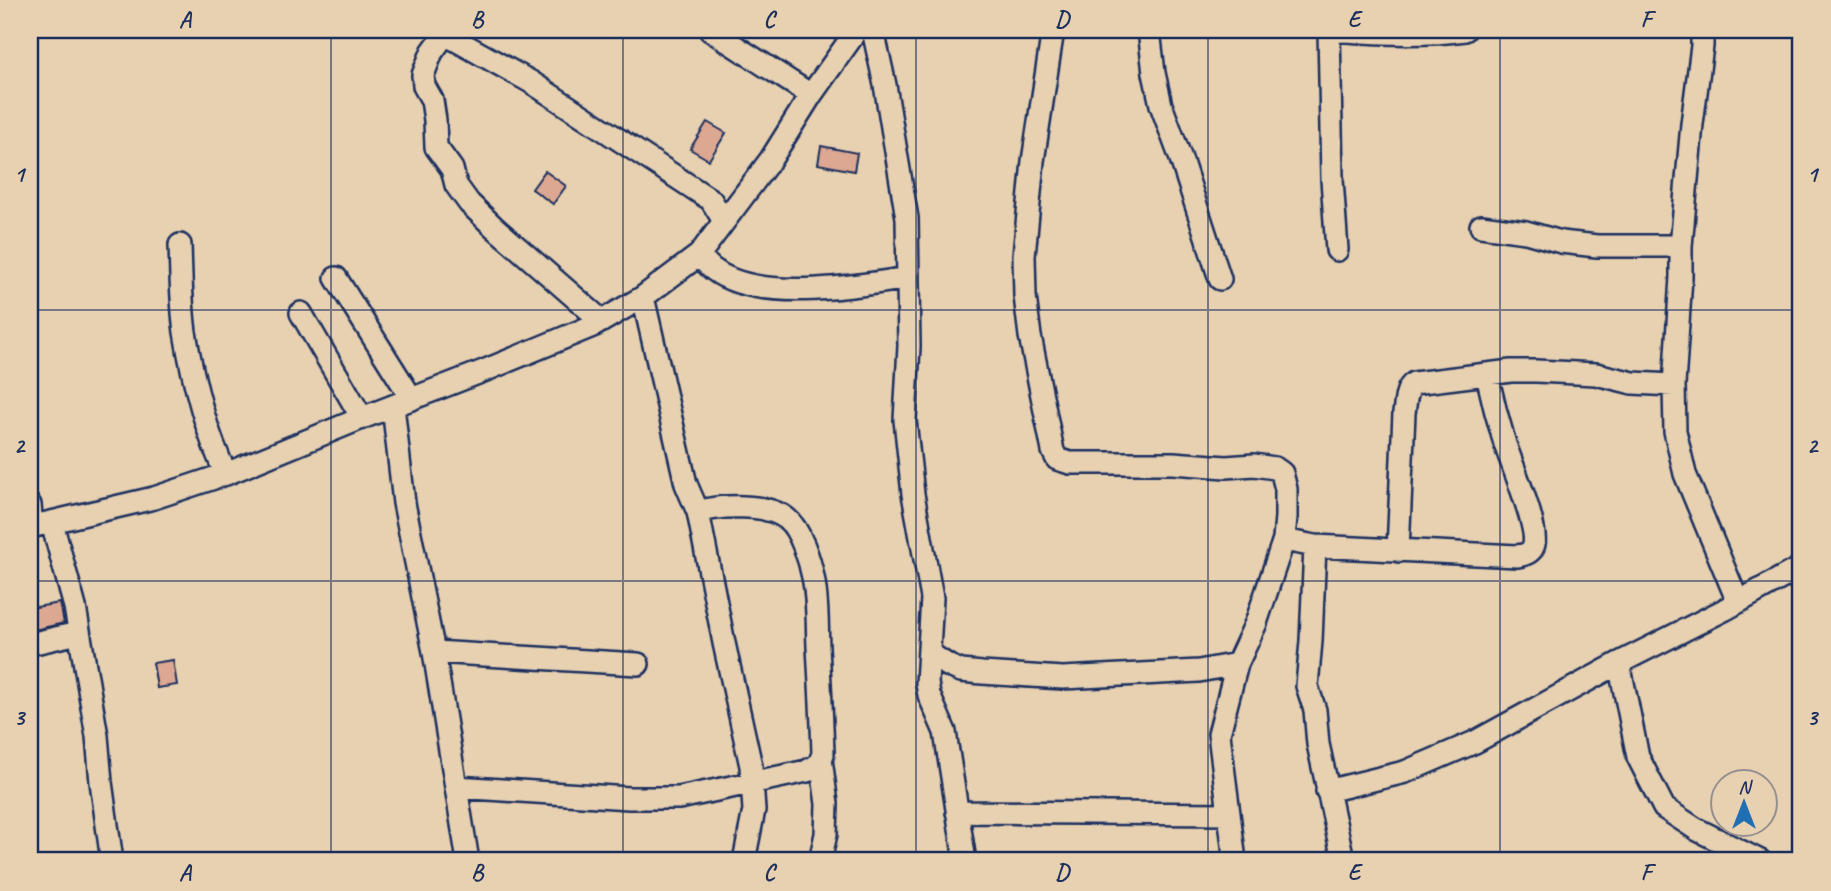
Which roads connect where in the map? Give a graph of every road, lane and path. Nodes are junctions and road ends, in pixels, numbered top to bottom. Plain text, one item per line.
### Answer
1 (709, 30) edge
2 (857, 30) edge
3 (873, 30) edge
4 (1053, 30) edge
5 (1149, 30) edge
6 (1329, 30) edge
7 (1465, 30) edge
8 (1702, 30) edge
9 (447, 32) edge
10 (811, 95) junction
11 (711, 200) junction
12 (739, 201) junction
13 (724, 221) junction
14 (1482, 226) dead end
15 (180, 245) dead end
16 (1681, 246) junction
17 (1337, 250) dead end
18 (699, 254) junction
19 (336, 278) dead end
20 (908, 278) junction
21 (1220, 279) dead end
22 (643, 297) junction
23 (301, 313) dead end
24 (602, 321) junction
25 (1487, 375) junction
26 (1674, 385) junction
27 (402, 402) junction
28 (362, 418) junction
29 (226, 474) junction
30 (698, 512) junction
31 (36, 520) edge
32 (1284, 539) junction
33 (1315, 546) junction
34 (1398, 551) junction
35 (1801, 568) edge
36 (1738, 602) junction
37 (78, 633) junction
38 (30, 644) edge
39 (434, 652) junction
40 (929, 653) junction
41 (1619, 663) junction
42 (638, 664) dead end
43 (1237, 664) junction
44 (821, 759) junction
45 (752, 782) junction
46 (456, 787) junction
47 (1327, 790) junction
48 (957, 812) junction
49 (1229, 814) junction
50 (112, 861) edge
51 (468, 861) edge
52 (744, 861) edge
53 (820, 861) edge
54 (965, 861) edge
55 (1235, 861) edge
56 (1340, 861) edge
57 (1760, 861) edge

1 - 10 street
2 - 10 street
3 - 20 street
4 - 32 street
5 - 21 street
6 - 7 street
6 - 17 street
8 - 16 street
9 - 11 street
9 - 24 street
10 - 12 street
11 - 12 street
11 - 13 street
12 - 13 street
13 - 18 street
14 - 16 street
15 - 29 street
16 - 26 street
18 - 20 street
18 - 22 street
19 - 27 street
20 - 40 street
22 - 24 street
22 - 30 street
23 - 28 street
24 - 27 street
25 - 26 street
25 - 34 street
25 - 34 street
26 - 36 street
27 - 28 street
27 - 39 street
28 - 29 street
29 - 31 street
30 - 44 street
30 - 45 street
31 - 37 street
32 - 33 street
32 - 43 street
33 - 34 street
33 - 47 street
35 - 36 street
36 - 41 street
37 - 38 street
37 - 50 street
39 - 42 street
39 - 46 street
40 - 43 street
40 - 48 street
41 - 47 street
41 - 57 street
43 - 49 street
44 - 45 street
44 - 53 street
45 - 46 street
45 - 52 street
46 - 51 street
47 - 56 street
48 - 49 street
48 - 54 street
49 - 55 street

